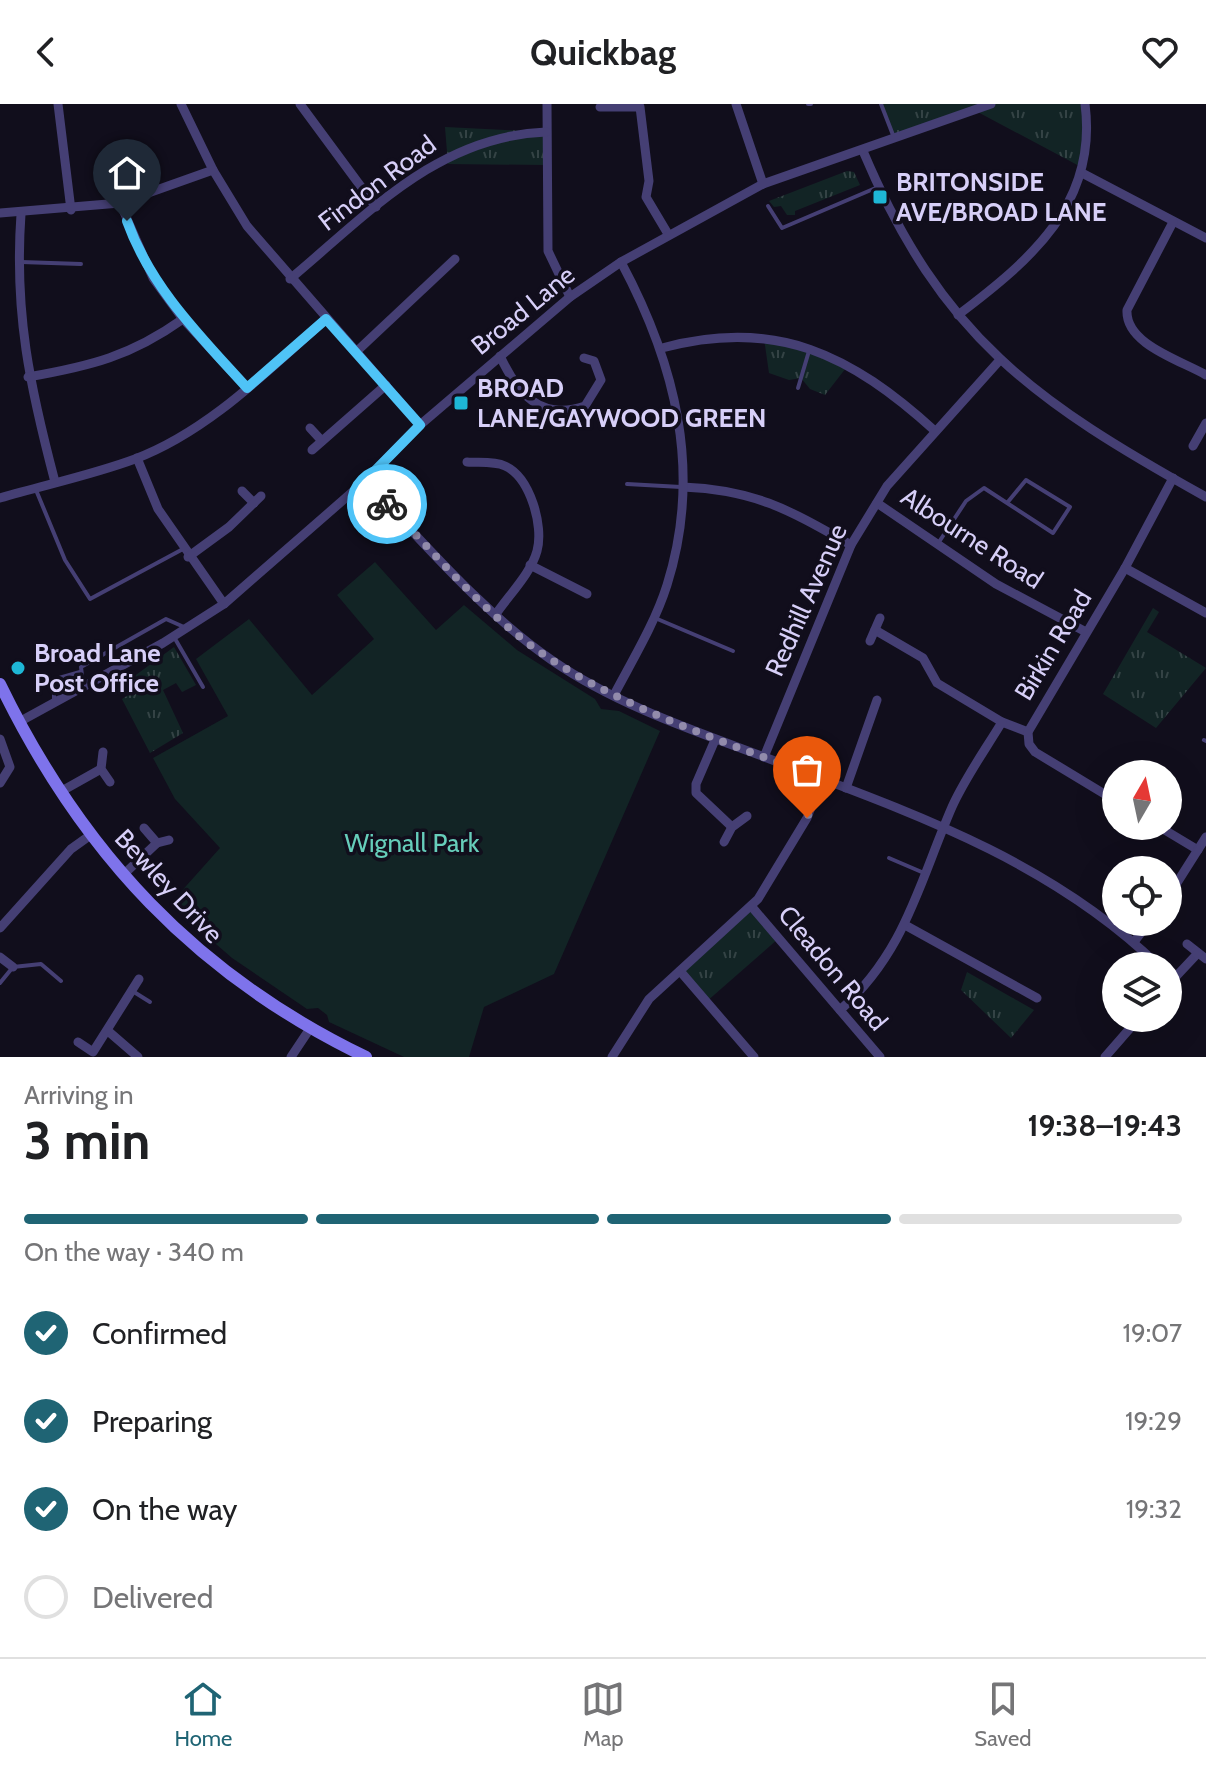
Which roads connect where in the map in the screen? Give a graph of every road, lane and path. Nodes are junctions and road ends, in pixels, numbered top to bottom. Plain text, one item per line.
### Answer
1 (58, 104) edge
2 (182, 104) edge
3 (300, 104) edge
4 (547, 104) edge
5 (736, 104) edge
6 (881, 104) edge
7 (991, 104) edge
8 (1085, 104) edge
9 (644, 105) edge
10 (600, 107) dead end
11 (546, 132) junction
12 (894, 139) junction
13 (863, 151) junction
14 (213, 170) junction
15 (1082, 173) junction
16 (763, 184) junction
17 (878, 187) junction
18 (120, 203) junction
19 (768, 206) dead end
20 (376, 207) junction
21 (71, 210) junction
22 (0, 213) edge
23 (21, 214) junction
24 (1173, 222) junction
25 (668, 234) junction
26 (1206, 238) edge
27 (455, 259) dead end
28 (18, 262) junction
29 (621, 262) junction
30 (81, 264) dead end
31 (290, 279) junction
32 (570, 297) junction
33 (958, 315) junction
34 (183, 319) junction
35 (326, 319) junction
36 (662, 348) junction
37 (810, 349) junction
38 (356, 352) junction
39 (500, 356) junction
40 (584, 358) dead end
41 (999, 361) junction
42 (1206, 375) edge
43 (28, 377) junction
44 (386, 385) junction
45 (247, 388) junction
46 (798, 388) dead end
47 (1206, 423) edge
48 (420, 425) junction
49 (310, 428) dead end
50 (935, 431) junction
51 (322, 441) junction
52 (1193, 446) dead end
53 (312, 450) dead end
54 (137, 458) junction
55 (467, 462) dead end
56 (1173, 478) junction
57 (365, 481) junction
58 (55, 482) junction
59 (627, 484) dead end
60 (683, 487) junction
61 (35, 488) junction
62 (242, 491) dead end
63 (1206, 497) edge
64 (0, 498) edge
65 (877, 503) junction
66 (1007, 503) junction
67 (938, 544) junction
68 (851, 545) junction
69 (186, 553) junction
70 (530, 565) junction
71 (1125, 568) junction
72 (587, 594) dead end
73 (224, 604) junction
74 (1206, 613) edge
75 (496, 614) junction
76 (653, 617) junction
77 (880, 618) dead end
78 (186, 629) junction
79 (875, 630) junction
80 (1086, 632) junction
81 (174, 636) junction
82 (870, 641) dead end
83 (733, 651) dead end
84 (80, 672) junction
85 (0, 684) edge
86 (84, 686) junction
87 (203, 687) dead end
88 (614, 695) junction
89 (877, 700) dead end
90 (54, 702) junction
91 (19, 722) junction
92 (1002, 722) junction
93 (1028, 732) junction
94 (0, 739) edge
95 (715, 740) junction
96 (103, 752) dead end
97 (764, 757) junction
98 (101, 769) junction
99 (822, 779) junction
100 (110, 782) dead end
101 (0, 783) edge
102 (846, 788) junction
103 (60, 792) junction
104 (1102, 793) edge
105 (747, 816) dead end
106 (944, 825) junction
107 (732, 827) junction
108 (144, 828) dead end
109 (92, 834) junction
110 (1206, 837) edge
111 (169, 840) dead end
112 (1181, 840) edge
113 (724, 842) dead end
114 (157, 843) junction
115 (1198, 850) junction
116 (889, 858) dead end
117 (927, 874) junction
118 (123, 875) junction
119 (1182, 875) edge
120 (752, 907) junction
121 (905, 925) junction
122 (0, 928) edge
123 (1138, 936) edge
124 (1134, 942) junction
125 (1187, 944) dead end
126 (1144, 952) edge
127 (1202, 956) edge
128 (0, 957) edge
129 (13, 967) junction
130 (680, 971) junction
131 (1182, 971) edge
132 (139, 979) dead end
133 (61, 981) dead end
134 (0, 983) edge
135 (132, 991) junction
136 (1037, 998) dead end
137 (150, 1002) dead end
138 (840, 1010) junction
139 (309, 1030) junction
140 (108, 1031) junction
141 (1127, 1032) edge
142 (78, 1042) dead end
143 (138, 1057) edge
144 (291, 1057) edge
145 (366, 1057) edge
146 (612, 1057) edge
147 (754, 1057) edge
148 (880, 1057) edge
149 (1105, 1057) edge

1 - 21 street
2 - 14 street
3 - 20 street
4 - 11 street
5 - 16 street
6 - 12 lane
7 - 12 street, Broad Lane
8 - 15 street
9 - 10 street
9 - 25 street
11 - 20 street, Findon Road
11 - 32 street
12 - 13 street, Broad Lane
13 - 16 street, Broad Lane
13 - 17 street
14 - 18 street
14 - 31 street
15 - 24 street
15 - 33 street
16 - 25 street, Broad Lane
17 - 19 lane
17 - 33 street
18 - 21 street
18 - 34 street
20 - 31 street, Findon Road
21 - 23 street
22 - 23 street
23 - 28 street
24 - 26 street
24 - 42 street
25 - 29 street, Broad Lane
27 - 38 street
28 - 30 lane
28 - 43 street
29 - 32 street, Broad Lane
29 - 36 street
31 - 35 street
32 - 39 street, Broad Lane
33 - 41 street
34 - 43 street
34 - 45 street
35 - 38 street
35 - 45 street
36 - 37 street
36 - 60 street
37 - 46 lane
37 - 50 street
38 - 44 street
39 - 40 street
39 - 48 street, Broad Lane
41 - 50 street, Redhill Avenue
41 - 56 street
43 - 58 street
44 - 48 street
44 - 51 street
45 - 54 street
47 - 52 street
48 - 57 street, Broad Lane
49 - 51 street
50 - 65 street, Redhill Avenue
51 - 53 street
54 - 58 street
54 - 69 street
55 - 70 street
56 - 63 street
56 - 71 street, Birkin Road
57 - 73 street, Broad Lane
57 - 75 street
58 - 61 street
59 - 60 lane
60 - 68 street
60 - 76 street
61 - 64 street
61 - 69 lane
62 - 69 street
65 - 67 street, Albourne Road
65 - 68 street, Redhill Avenue
66 - 66 lane
66 - 67 lane
67 - 80 street, Albourne Road
68 - 97 street, Redhill Avenue
69 - 73 street
70 - 72 street
70 - 75 street
71 - 74 street
71 - 80 street, Birkin Road
73 - 78 street, Broad Lane
75 - 88 street
76 - 83 lane
76 - 88 street
77 - 79 street
78 - 81 street, Broad Lane
78 - 84 lane
79 - 82 street
79 - 92 street
80 - 93 street, Birkin Road
81 - 86 street, Broad Lane
81 - 87 lane
84 - 86 lane
84 - 90 lane
85 - 91 street, Bewley Drive
86 - 90 street, Broad Lane
88 - 95 street
89 - 102 street
90 - 91 street, Broad Lane
91 - 103 street, Bewley Drive
92 - 93 street
92 - 106 street
93 - 104 street, Birkin Road
94 - 101 street
95 - 97 street
95 - 107 street
96 - 98 street
97 - 99 street
98 - 100 street
98 - 103 street
99 - 102 street
99 - 120 street
102 - 106 street
103 - 109 street, Bewley Drive
105 - 107 street
106 - 117 street
106 - 124 street
107 - 113 street
108 - 114 street
109 - 118 street, Bewley Drive
109 - 122 street
110 - 115 street
111 - 114 street
112 - 115 street
114 - 118 street
115 - 119 street
116 - 117 lane
117 - 121 street
118 - 139 street, Bewley Drive
120 - 130 street
120 - 138 street, Cleadon Road
121 - 136 street
121 - 138 street
123 - 124 street
124 - 126 street
125 - 127 street
127 - 131 street
128 - 129 street
129 - 133 lane
129 - 134 lane
130 - 146 street
130 - 147 street
132 - 135 street
135 - 137 lane
135 - 140 street
138 - 148 street, Cleadon Road
139 - 144 street
139 - 145 street, Bewley Drive
140 - 142 street
140 - 143 street
141 - 149 street

